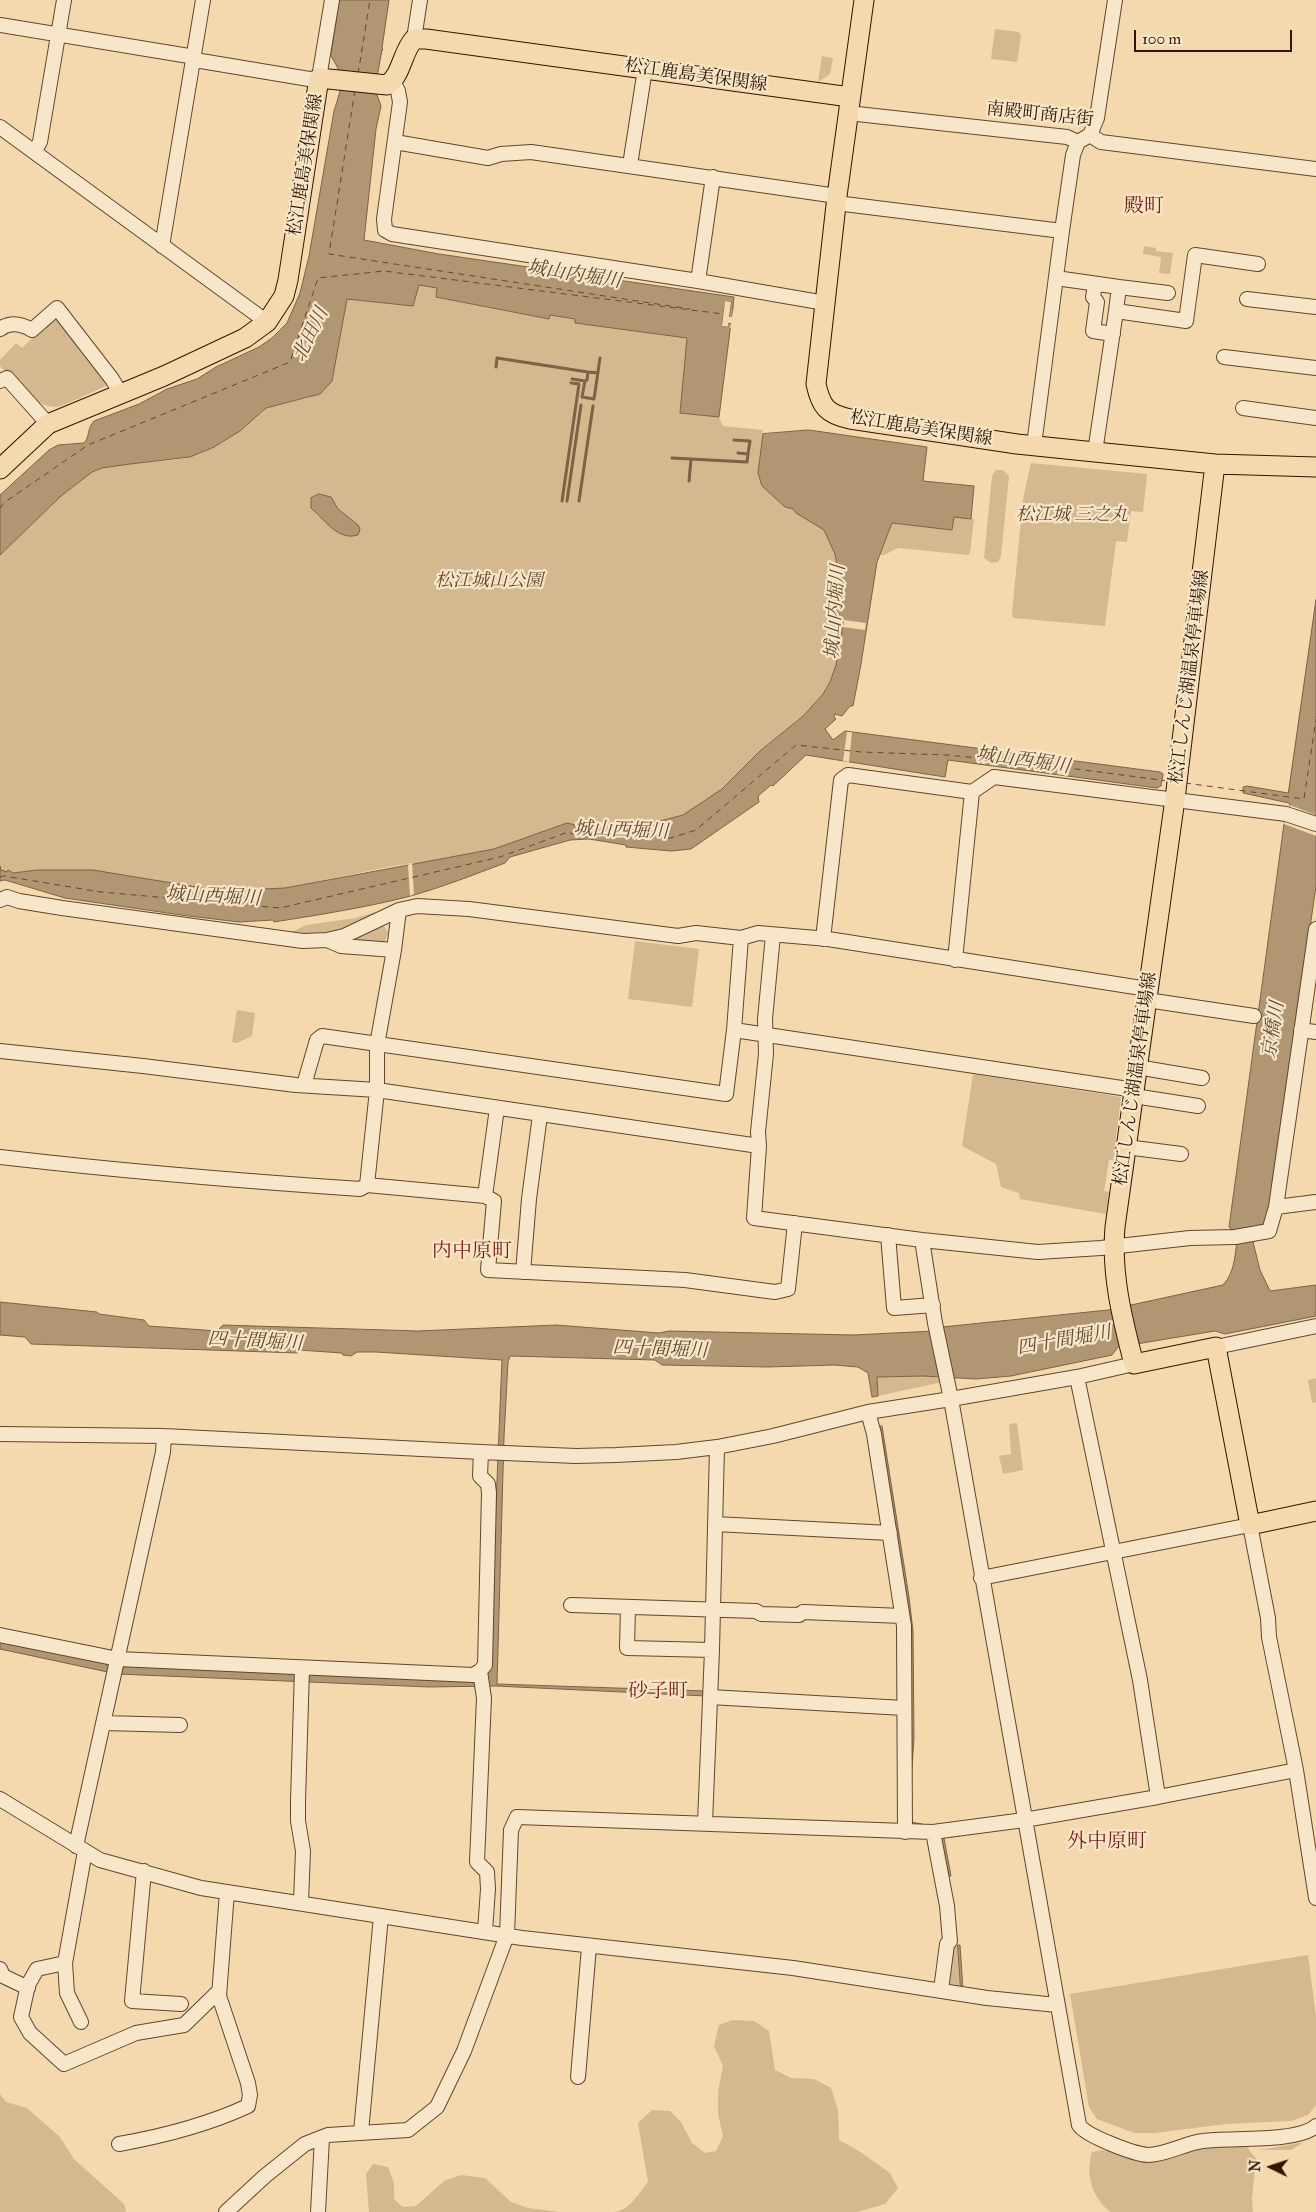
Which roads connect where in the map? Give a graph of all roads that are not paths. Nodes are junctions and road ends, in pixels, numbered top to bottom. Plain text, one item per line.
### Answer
1 (64, 0) edge
2 (203, 0) edge
3 (332, 0) edge
4 (420, 0) edge
5 (864, 0) edge
6 (1115, 0) edge
7 (0, 25) edge
8 (59, 35) junction
9 (414, 39) junction
10 (195, 58) junction
11 (645, 69) junction
12 (328, 78) junction
13 (387, 83) junction
14 (849, 105) junction
15 (0, 127) edge
16 (1084, 139) junction
17 (395, 142) junction
18 (34, 152) junction
19 (630, 165) junction
20 (1316, 169) edge
21 (713, 177) junction
22 (836, 199) junction
23 (1062, 231) junction
24 (162, 246) junction
25 (1258, 264) dead end
26 (1056, 278) junction
27 (698, 281) junction
28 (1095, 284) junction
29 (1119, 287) junction
30 (1168, 293) dead end
31 (1247, 299) dead end
32 (825, 303) junction
33 (1316, 307) edge
34 (1116, 311) junction
35 (268, 322) junction
36 (0, 329) edge
37 (1113, 334) junction
38 (1224, 357) dead end
39 (1316, 368) edge
40 (2, 378) edge
41 (121, 394) junction
42 (1243, 408) dead end
43 (1316, 418) edge
44 (48, 424) junction
45 (1034, 445) junction
46 (1096, 452) junction
47 (1215, 464) junction
48 (1316, 467) edge
49 (0, 469) edge
50 (1176, 788) junction
51 (972, 792) junction
52 (1316, 824) edge
53 (0, 900) edge
54 (399, 910) junction
55 (1316, 930) edge
56 (773, 935) junction
57 (741, 938) junction
58 (823, 939) junction
59 (327, 940) junction
60 (394, 950) junction
61 (955, 960) junction
62 (1148, 994) junction
63 (1254, 1016) dead end
64 (734, 1030) junction
65 (1301, 1030) junction
66 (1316, 1032) edge
67 (765, 1034) junction
68 (377, 1045) junction
69 (0, 1051) edge
70 (1137, 1067) junction
71 (1202, 1078) dead end
72 (304, 1084) junction
73 (377, 1090) junction
74 (1134, 1093) junction
75 (1198, 1106) dead end
76 (497, 1108) junction
77 (540, 1115) junction
78 (759, 1146) junction
79 (1126, 1147) junction
80 (1181, 1154) dead end
81 (0, 1157) edge
82 (367, 1185) junction
83 (485, 1196) junction
84 (1316, 1202) edge
85 (1276, 1206) junction
86 (795, 1223) junction
87 (888, 1235) junction
88 (922, 1240) junction
89 (1113, 1246) junction
90 (523, 1272) junction
91 (932, 1305) junction
92 (1316, 1326) edge
93 (1216, 1347) junction
94 (1132, 1356) junction
95 (1077, 1377) junction
96 (951, 1399) junction
97 (868, 1412) junction
98 (0, 1434) edge
99 (164, 1436) junction
100 (717, 1447) junction
101 (494, 1452) junction
102 (1316, 1511) edge
103 (715, 1524) junction
104 (1250, 1525) junction
105 (890, 1533) junction
106 (1114, 1550) junction
107 (981, 1578) junction
108 (571, 1604) dead end
109 (628, 1607) junction
110 (713, 1610) junction
111 (902, 1616) junction
112 (0, 1635) edge
113 (712, 1650) junction
114 (116, 1666) junction
115 (302, 1674) junction
116 (481, 1678) junction
117 (710, 1697) junction
118 (904, 1708) junction
119 (103, 1723) junction
120 (180, 1725) dead end
121 (1296, 1770) junction
122 (1158, 1797) junction
123 (0, 1799) edge
124 (1024, 1820) junction
125 (1310, 1822) edge
126 (705, 1824) junction
127 (905, 1832) junction
128 (933, 1832) junction
129 (80, 1848) junction
130 (144, 1871) junction
131 (487, 1872) junction
132 (510, 1873) junction
133 (227, 1892) junction
134 (1316, 1898) edge
135 (301, 1902) junction
136 (382, 1916) junction
137 (485, 1931) junction
138 (507, 1935) junction
139 (588, 1946) junction
140 (65, 1963) junction
141 (0, 1969) edge
142 (28, 1988) junction
143 (941, 1990) junction
144 (219, 1991) junction
145 (181, 2004) dead end
146 (1057, 2005) junction
147 (81, 2022) dead end
148 (578, 2077) dead end
149 (1316, 2126) edge
150 (361, 2132) junction
151 (322, 2138) junction
152 (119, 2144) dead end
153 (226, 2212) edge
154 (318, 2212) edge

1 - 8 street
2 - 10 street
3 - 12 street
4 - 9 street
5 - 14 main road
6 - 16 street
7 - 8 street
8 - 10 street
8 - 18 street
9 - 11 main road, 松江鹿島美保関線
9 - 13 main road
10 - 12 street
10 - 24 street
11 - 14 main road, 松江鹿島美保関線
11 - 19 street
12 - 13 main road, 松江鹿島美保関線
12 - 35 main road, 松江鹿島美保関線
13 - 17 street
14 - 16 street, 南殿町商店街
14 - 22 main road, 松江鹿島美保関線
15 - 18 street
16 - 20 street, 南殿町商店街
16 - 23 street
17 - 19 street
17 - 27 street
18 - 24 street
19 - 21 street
21 - 22 street
21 - 27 street
22 - 23 street
22 - 32 main road, 松江鹿島美保関線
23 - 26 street
24 - 35 street
25 - 34 street
26 - 28 street
26 - 45 street
27 - 32 street
28 - 29 street
28 - 37 street
29 - 30 street
29 - 34 street
31 - 33 street
32 - 45 main road, 松江鹿島美保関線
34 - 37 street
35 - 41 main road, 松江鹿島美保関線
36 - 41 street
37 - 46 street
38 - 39 street
40 - 44 street
41 - 44 main road, 松江鹿島美保関線
42 - 43 street
44 - 49 main road, 松江鹿島美保関線
45 - 46 main road, 松江鹿島美保関線
46 - 47 main road, 松江鹿島美保関線
47 - 48 main road, 松江鹿島美保関線
47 - 50 main road, 松江しんじ湖温泉停車場線
50 - 51 street
50 - 52 street
50 - 62 main road, 松江しんじ湖温泉停車場線
51 - 58 street
51 - 61 street
53 - 59 street
54 - 57 street
54 - 59 street
54 - 60 street
55 - 65 street
56 - 57 street
56 - 58 street
56 - 67 street
57 - 64 street
58 - 61 street
59 - 60 street
60 - 68 street
61 - 62 street
62 - 63 street
62 - 70 main road, 松江しんじ湖温泉停車場線
64 - 67 street
64 - 68 street
65 - 66 street
65 - 85 street
67 - 74 street
67 - 78 street
68 - 72 street
68 - 73 street
69 - 72 street
70 - 71 street
70 - 74 main road, 松江しんじ湖温泉停車場線
72 - 73 street
73 - 76 street
73 - 82 street
74 - 75 street
74 - 79 main road, 松江しんじ湖温泉停車場線
76 - 77 street
76 - 83 street
77 - 78 street
77 - 90 street
78 - 86 street
79 - 80 street
79 - 89 main road, 松江しんじ湖温泉停車場線
81 - 82 street
82 - 83 street
83 - 90 street
84 - 85 street
85 - 89 street
86 - 87 street
86 - 90 street
87 - 88 street
87 - 91 street
88 - 89 street
88 - 91 street
89 - 94 main road, 松江しんじ湖温泉停車場線
91 - 96 street
92 - 93 street
93 - 94 main road
93 - 104 main road
94 - 95 street
95 - 96 street
95 - 106 street
96 - 97 street
96 - 107 street
97 - 100 street
97 - 105 street
98 - 99 street
99 - 101 street
99 - 114 street
100 - 101 street
100 - 103 street
101 - 116 street
102 - 104 main road
103 - 105 street
103 - 110 street
104 - 106 street
104 - 121 street
105 - 111 street
106 - 107 street
106 - 122 street
107 - 124 street
108 - 109 street
109 - 110 street
109 - 113 street
110 - 111 street
110 - 113 street
111 - 118 street
112 - 114 street
113 - 117 street
114 - 115 street
114 - 119 street
115 - 116 street
115 - 135 street
116 - 131 street
117 - 118 street
117 - 126 street
118 - 127 street
119 - 120 street
119 - 129 street
121 - 122 street
121 - 125 street
122 - 124 street
123 - 129 street
124 - 128 street
124 - 146 street
125 - 134 street
126 - 127 street
126 - 132 street
127 - 128 street
128 - 143 street
129 - 130 street
129 - 140 street
130 - 133 street
130 - 145 street
131 - 132 street
131 - 137 street
132 - 138 street
133 - 135 street
133 - 144 street
135 - 136 street
136 - 137 street
136 - 150 street
137 - 138 street
138 - 139 street
138 - 150 street
139 - 143 street
139 - 148 street
140 - 142 street
140 - 147 street
141 - 142 street
142 - 144 street
143 - 146 street
144 - 152 street
146 - 149 street
150 - 151 street
151 - 153 street
151 - 154 street

